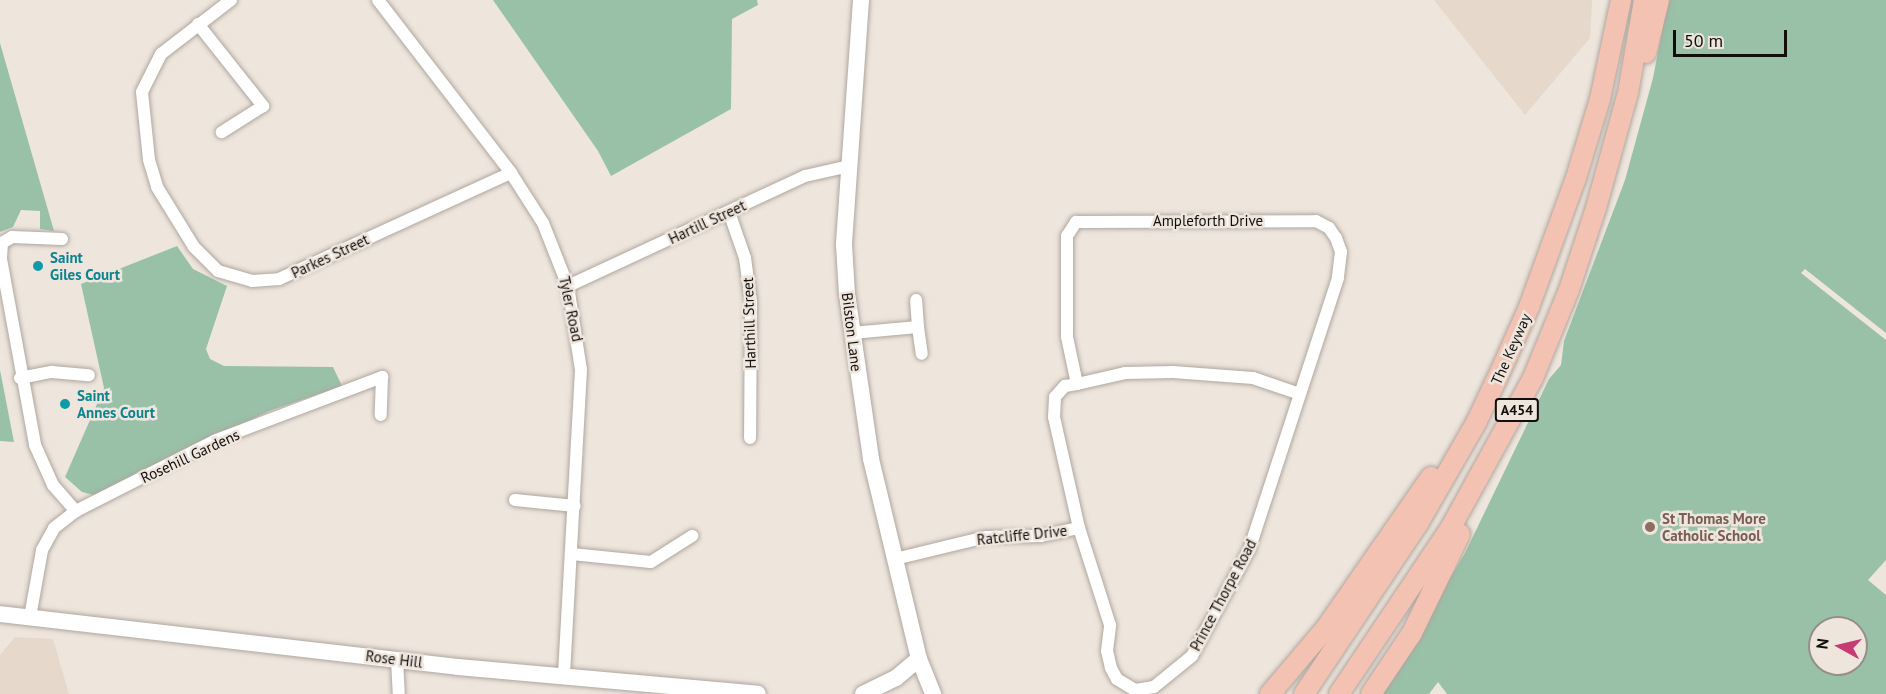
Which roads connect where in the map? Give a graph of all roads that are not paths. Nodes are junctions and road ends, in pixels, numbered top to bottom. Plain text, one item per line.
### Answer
1 (231, 0) edge
2 (378, 0) edge
3 (861, 0) edge
4 (1621, 0) edge
5 (1644, 0) edge
6 (1659, 0) edge
7 (198, 24) junction
8 (1628, 93) junction
9 (222, 132) dead end
10 (849, 166) junction
11 (511, 172) junction
12 (729, 212) junction
13 (62, 239) dead end
14 (568, 286) junction
15 (916, 300) dead end
16 (918, 327) junction
17 (852, 333) junction
18 (922, 354) dead end
19 (1501, 370) junction
20 (89, 375) dead end
21 (20, 378) junction
22 (1077, 384) junction
23 (1297, 393) junction
24 (1519, 406) junction
25 (381, 415) dead end
26 (750, 438) dead end
27 (515, 500) dead end
28 (574, 506) junction
29 (76, 512) junction
30 (1079, 528) junction
31 (692, 536) dead end
32 (572, 554) junction
33 (895, 559) junction
34 (0, 614) edge
35 (30, 617) junction
36 (919, 659) junction
37 (397, 660) junction
38 (564, 675) junction
39 (399, 694) edge
40 (758, 694) edge
41 (863, 694) edge
42 (933, 694) edge
43 (1270, 694) edge
44 (1304, 694) edge
45 (1339, 694) edge
46 (1371, 694) edge

1 - 7 street, Parkes Street
2 - 11 street, Tyler Road
3 - 10 main road, Bilston Lane
4 - 19 highway, The Keyway / A454
5 - 8 highway, The Keyway / A454
6 - 8 highway
7 - 9 street
7 - 11 street, Parkes Street
8 - 24 highway, The Keyway / A454
10 - 12 street, Hartill Street
10 - 17 main road, Bilston Lane
11 - 14 street, Tyler Road
12 - 14 street, Hartill Street
12 - 26 street, Harthill Street
13 - 21 street
14 - 28 street, Tyler Road
15 - 16 street
16 - 17 street
16 - 18 street
17 - 33 main road, Bilston Lane
19 - 43 highway
19 - 44 highway, The Keyway / A454
20 - 21 street
21 - 29 street
22 - 23 street, Prince Thorpe Road
22 - 23 street, Ampleforth Drive
22 - 30 street, Prince Thorpe Road
23 - 30 street, Prince Thorpe Road
24 - 45 highway, The Keyway / A454
24 - 46 highway
25 - 29 street, Rosehill Gardens
27 - 28 street
28 - 32 street, Tyler Road
29 - 35 street, Rosehill Gardens
30 - 33 street, Ratcliffe Drive
31 - 32 street
32 - 38 street, Tyler Road
33 - 36 main road, Bilston Lane
34 - 35 main road, Rose Hill
35 - 37 main road, Rose Hill
36 - 41 main road
36 - 42 main road, Bilston Lane
37 - 38 main road, Rose Hill
37 - 39 street
38 - 40 main road, Rose Hill

